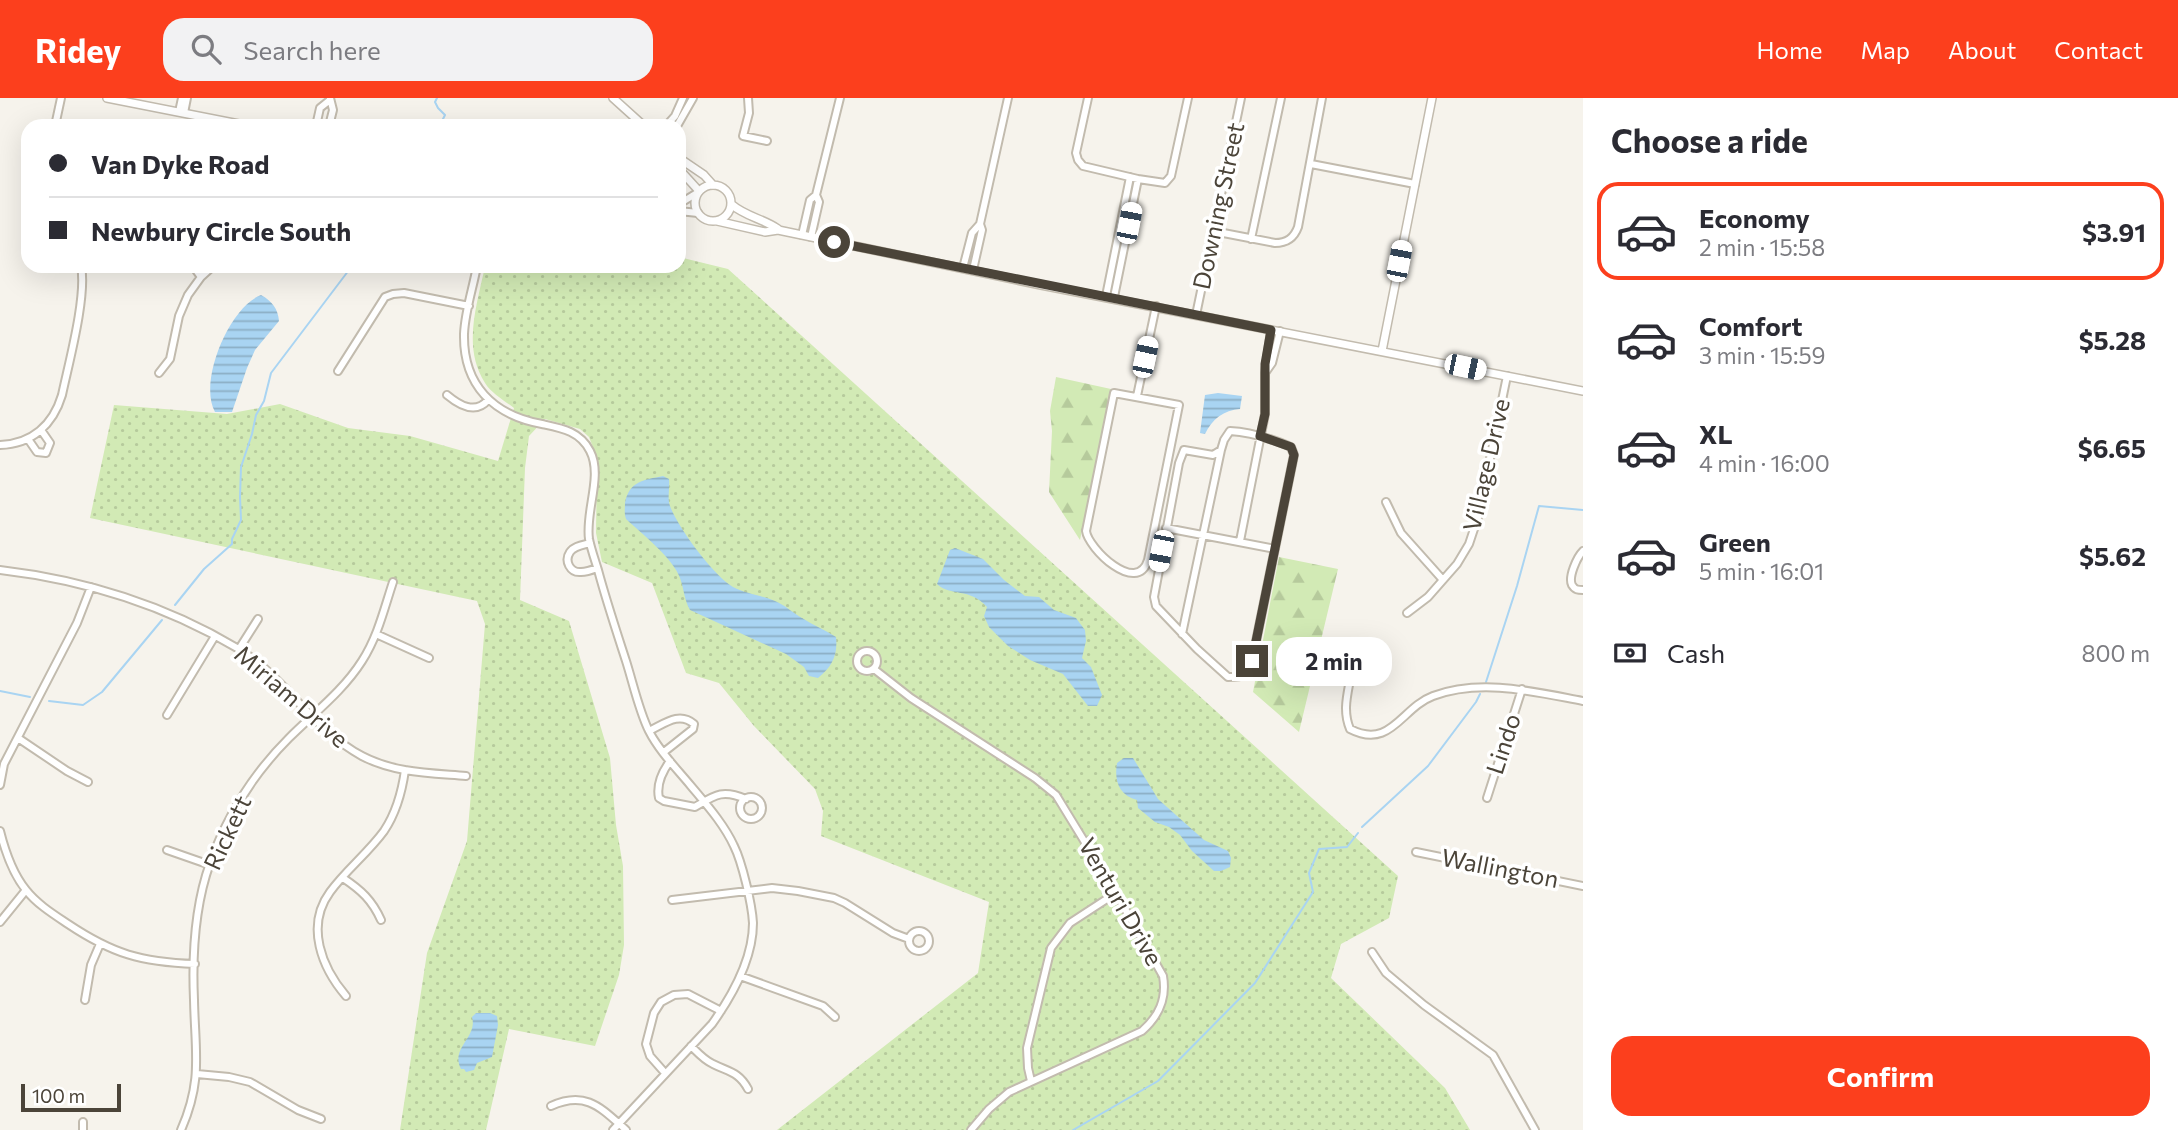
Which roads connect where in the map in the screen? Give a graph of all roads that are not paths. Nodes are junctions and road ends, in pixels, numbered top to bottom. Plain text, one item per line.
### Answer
1 (61, 98) edge
2 (107, 98) edge
3 (182, 98) edge
4 (187, 98) edge
5 (613, 98) edge
6 (683, 98) edge
7 (693, 98) edge
8 (748, 98) edge
9 (839, 98) edge
10 (1008, 98) edge
11 (1088, 98) edge
12 (1188, 98) edge
13 (1241, 98) edge
14 (1281, 98) edge
15 (1322, 98) edge
16 (1432, 98) edge
17 (330, 99) edge
18 (181, 112) junction
19 (56, 119) edge
20 (202, 119) edge
21 (318, 119) edge
22 (331, 119) edge
23 (636, 119) edge
24 (672, 119) edge
25 (681, 119) edge
26 (767, 141) dead end
27 (686, 163) edge
28 (1311, 164) junction
29 (686, 177) edge
30 (1134, 178) junction
31 (1415, 184) junction
32 (713, 185) junction
33 (698, 192) junction
34 (816, 195) junction
35 (686, 200) edge
36 (731, 204) junction
37 (686, 212) edge
38 (698, 213) junction
39 (717, 220) junction
40 (980, 224) junction
41 (778, 230) junction
42 (1213, 231) junction
43 (802, 235) junction
44 (811, 237) junction
45 (1251, 239) junction
46 (963, 268) junction
47 (973, 271) junction
48 (82, 273) edge
49 (199, 273) edge
50 (205, 273) edge
51 (476, 273) edge
52 (201, 276) junction
53 (1110, 297) junction
54 (469, 306) junction
55 (1156, 306) junction
56 (1196, 315) junction
57 (1271, 330) junction
58 (1280, 331) junction
59 (1382, 351) junction
60 (338, 371) dead end
61 (159, 373) dead end
62 (1265, 373) junction
63 (1507, 376) junction
64 (1583, 391) edge
65 (447, 395) dead end
66 (1137, 396) junction
67 (488, 400) junction
68 (41, 430) junction
69 (1260, 436) junction
70 (28, 439) junction
71 (0, 445) edge
72 (1171, 447) junction
73 (1184, 450) junction
74 (1221, 450) junction
75 (1386, 502) dead end
76 (1166, 528) junction
77 (1203, 535) junction
78 (1240, 541) junction
79 (590, 543) junction
80 (1275, 549) junction
81 (1583, 551) edge
82 (597, 568) junction
83 (0, 570) edge
84 (1443, 580) junction
85 (393, 582) dead end
86 (91, 587) junction
87 (1583, 590) edge
88 (1407, 613) dead end
89 (258, 619) dead end
90 (376, 634) junction
91 (1182, 634) junction
92 (215, 636) junction
93 (239, 649) junction
94 (429, 658) dead end
95 (873, 668) dead end
96 (1352, 674) dead end
97 (1521, 689) junction
98 (1583, 701) edge
99 (167, 715) dead end
100 (313, 716) junction
101 (649, 731) junction
102 (18, 738) junction
103 (664, 752) junction
104 (670, 761) junction
105 (2, 764) edge
106 (405, 771) junction
107 (466, 776) dead end
108 (88, 782) dead end
109 (0, 785) edge
110 (1487, 798) dead end
111 (746, 799) dead end
112 (704, 802) junction
113 (0, 831) edge
114 (167, 850) dead end
115 (1416, 852) dead end
116 (210, 864) junction
117 (343, 878) junction
118 (1583, 886) edge
119 (26, 890) junction
120 (747, 890) junction
121 (1116, 893) junction
122 (672, 900) dead end
123 (381, 920) dead end
124 (0, 922) edge
125 (909, 939) dead end
126 (100, 944) junction
127 (1372, 952) dead end
128 (195, 964) junction
129 (740, 976) junction
130 (346, 996) dead end
131 (85, 1000) dead end
132 (721, 1011) junction
133 (835, 1017) dead end
134 (691, 1046) junction
135 (666, 1073) junction
136 (197, 1074) junction
137 (1031, 1081) junction
138 (748, 1089) dead end
139 (551, 1106) dead end
140 (321, 1119) dead end
141 (619, 1124) junction
142 (181, 1130) edge
143 (614, 1130) edge
144 (626, 1130) edge
145 (971, 1130) edge
146 (1535, 1130) edge

1 - 19 street
2 - 18 street
3 - 18 street
4 - 18 street
5 - 23 street
6 - 24 street
7 - 25 street
8 - 26 street
9 - 34 street
10 - 40 street
11 - 30 street
12 - 30 street
13 - 42 street, Downing Street
14 - 45 street
15 - 28 street
16 - 31 street
17 - 21 street
17 - 22 street
18 - 20 street
27 - 32 street
28 - 31 street
28 - 45 street
29 - 33 street
30 - 53 street
31 - 59 street
32 - 33 street
32 - 36 street
33 - 35 street
33 - 38 street
34 - 43 street
34 - 44 street
36 - 39 street
36 - 41 street
37 - 38 street
38 - 39 street
39 - 41 street
40 - 46 street
40 - 47 street
41 - 43 street
42 - 45 street
42 - 56 street, Downing Street
43 - 44 street
44 - 46 street
46 - 47 street
47 - 53 street
48 - 68 street
49 - 52 street
50 - 52 street
51 - 54 street
52 - 61 street
53 - 55 street
54 - 60 street
54 - 67 street
55 - 56 street
55 - 66 street
56 - 57 street
57 - 58 street
57 - 62 street
58 - 59 street
58 - 62 street
59 - 63 street
62 - 69 street
63 - 64 street
63 - 84 street, Village Drive
65 - 67 street
66 - 72 street
66 - 72 street
67 - 79 street
68 - 70 street
68 - 70 street
69 - 74 street
69 - 78 street
69 - 80 street
70 - 71 street
72 - 73 street
73 - 74 street
73 - 76 street
74 - 77 street
75 - 84 street
76 - 77 street
76 - 91 street
77 - 78 street
77 - 91 street
78 - 80 street
79 - 82 street
79 - 82 street
80 - 91 street
81 - 87 street
82 - 101 street
83 - 86 street, Miriam Drive
84 - 88 street, Village Drive
85 - 90 street, Rickett
86 - 92 street, Miriam Drive
86 - 102 street
89 - 93 street
90 - 94 street
90 - 100 street, Rickett
92 - 93 street, Miriam Drive
92 - 99 street
93 - 100 street, Miriam Drive
95 - 121 street, Venturi Drive
96 - 97 street
97 - 98 street
97 - 110 street, Lindo
100 - 106 street, Miriam Drive
100 - 116 street, Rickett
101 - 103 street
101 - 103 street
102 - 105 street
102 - 108 street
103 - 104 street
104 - 112 street
104 - 112 street
105 - 109 street
106 - 107 street, Miriam Drive
106 - 117 street
111 - 112 street
112 - 120 street
113 - 119 street
114 - 116 street
115 - 118 street, Wallington
116 - 128 street, Rickett
117 - 123 street
117 - 130 street
119 - 124 street
119 - 126 street
120 - 122 street
120 - 125 street
120 - 129 street
121 - 137 street
121 - 137 street, Venturi Drive
126 - 128 street
126 - 131 street
127 - 146 street
128 - 136 street, Rickett
129 - 132 street
129 - 133 street
132 - 134 street
132 - 135 street
134 - 135 street
134 - 138 street
135 - 141 street
136 - 140 street
136 - 142 street, Rickett
137 - 145 street, Venturi Drive
139 - 141 street
141 - 143 street
141 - 144 street

